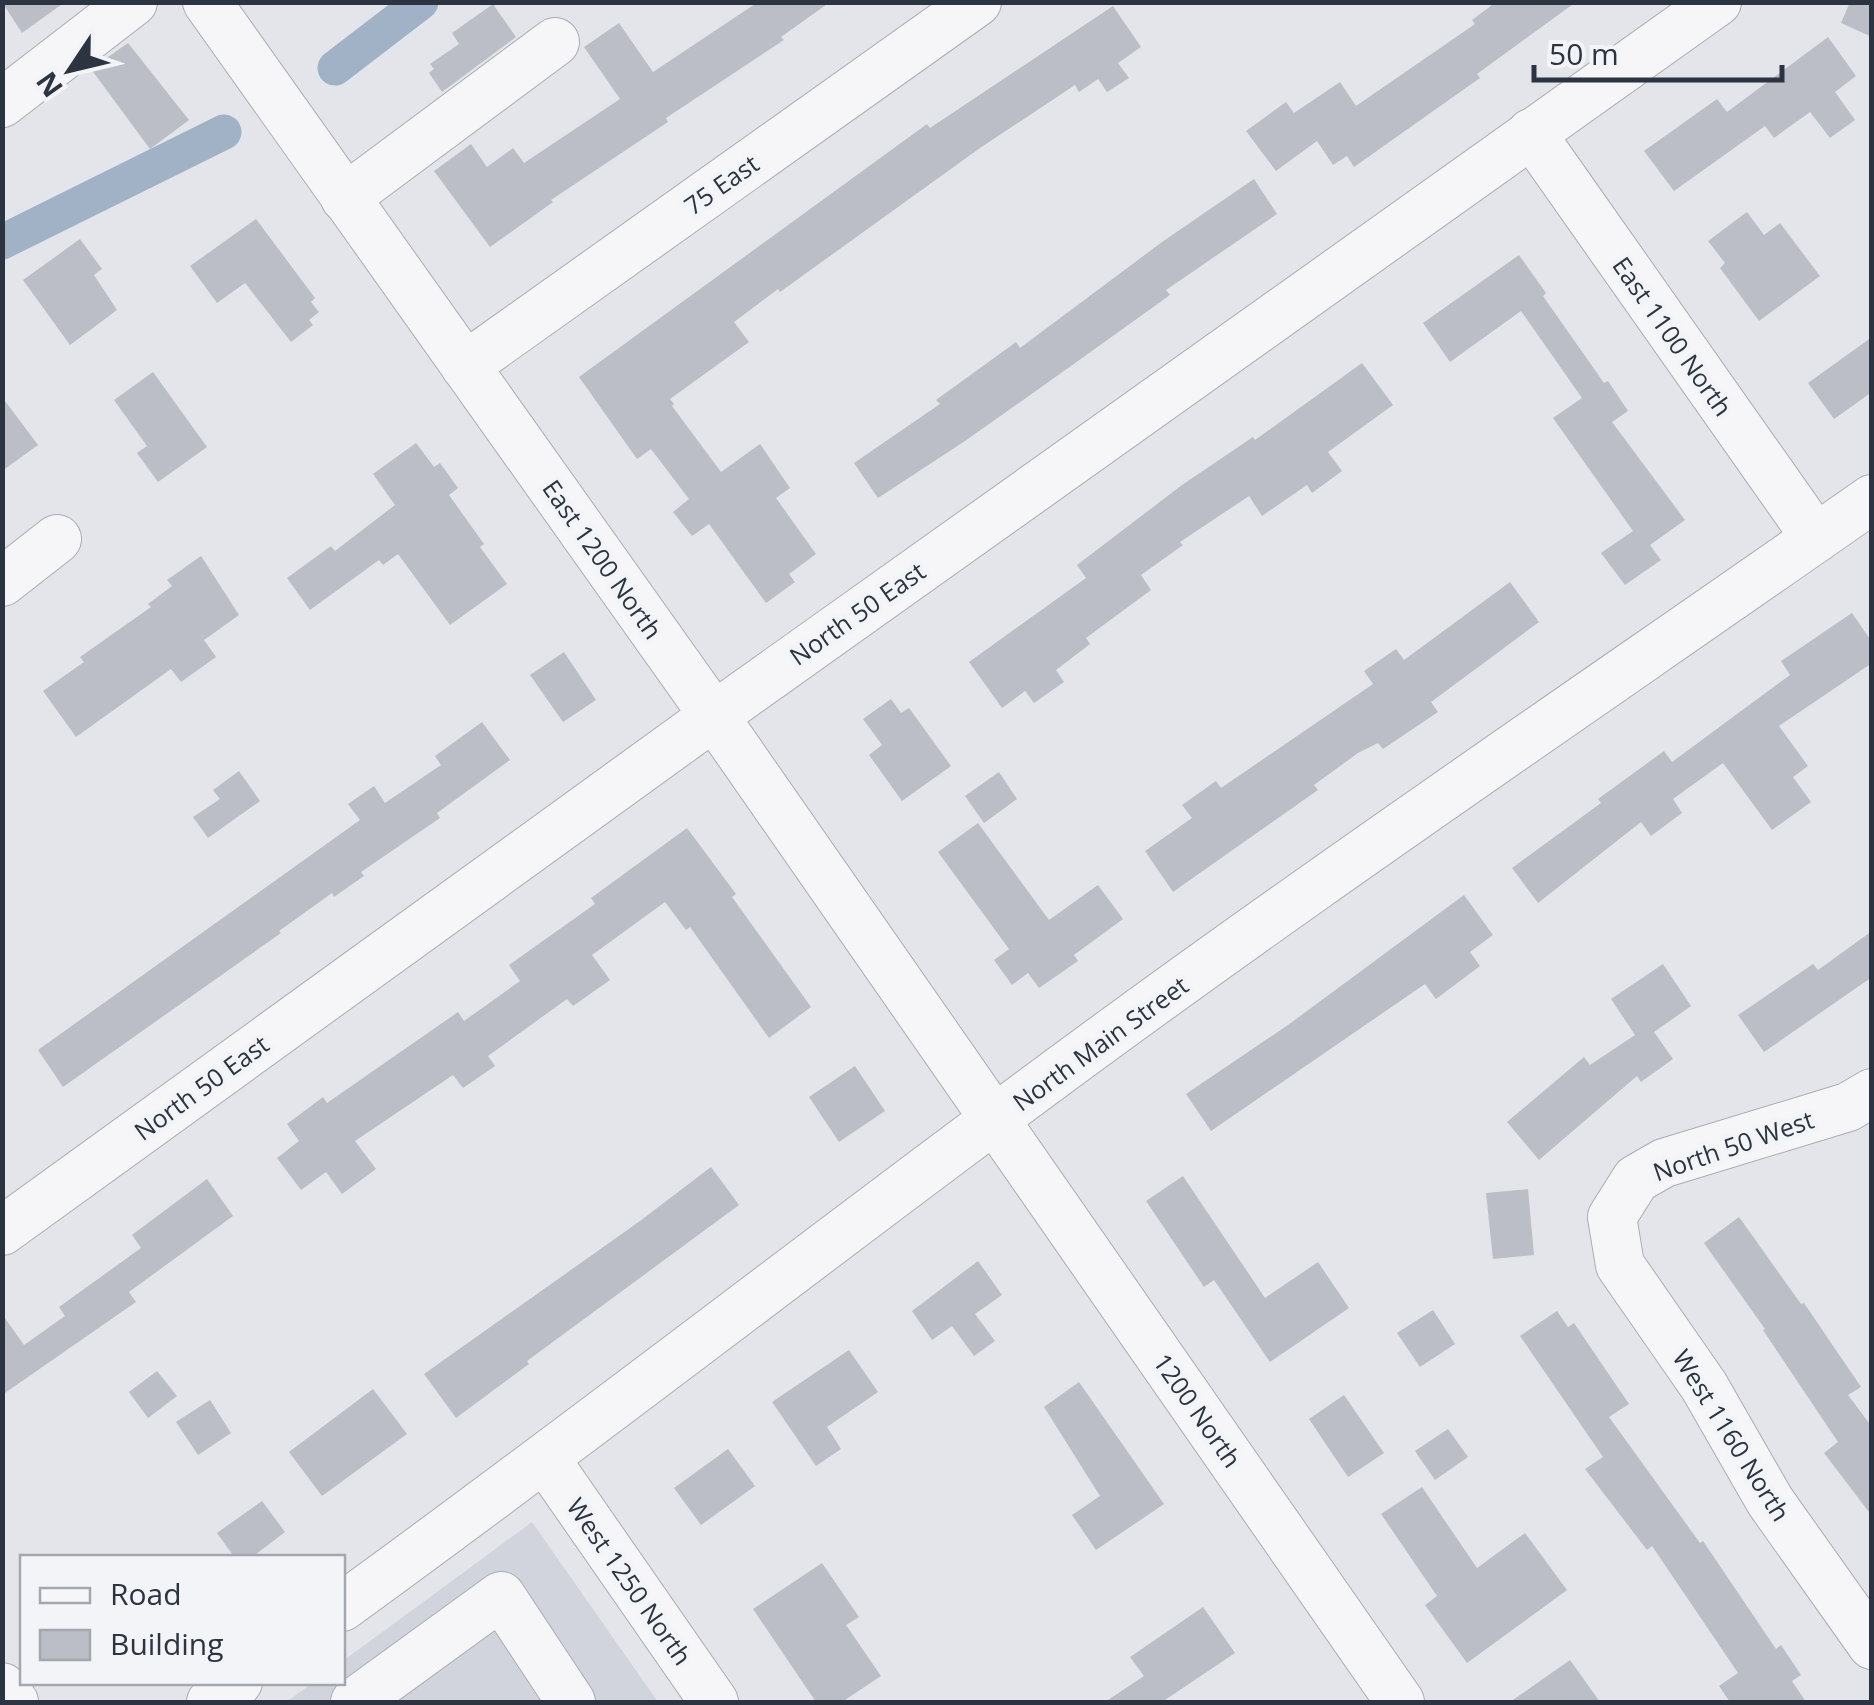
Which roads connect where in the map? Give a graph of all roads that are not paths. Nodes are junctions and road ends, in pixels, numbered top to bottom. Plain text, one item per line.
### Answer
1 (132, 2) edge
2 (207, 2) edge
3 (977, 2) edge
4 (1717, 2) edge
5 (555, 42) dead end
6 (2, 103) edge
7 (1531, 133) junction
8 (345, 198) junction
9 (465, 366) junction
10 (1872, 498) edge
11 (1816, 538) junction
12 (58, 540) dead end
13 (2, 582) edge
14 (714, 716) junction
15 (1872, 1093) edge
16 (996, 1118) junction
17 (1612, 1218) joint
18 (2, 1231) edge
19 (546, 1460) junction
20 (345, 1605) edge
21 (1872, 1645) edge
22 (2, 1686) edge
23 (14, 1702) edge
24 (355, 1702) edge
25 (571, 1702) edge
26 (714, 1702) edge
27 (1400, 1702) edge

1 - 6 street
2 - 8 street, East 1200 North
3 - 9 street, 75 East
4 - 7 street, North 50 East
5 - 8 street
7 - 11 street, East 1100 North
7 - 14 street, North 50 East
8 - 9 street, East 1200 North
9 - 14 street, East 1200 North
10 - 11 street, North Main Street
11 - 16 street, North Main Street
12 - 13 street
14 - 16 street, East 1200 North
14 - 18 street, North 50 East
15 - 17 street, North 50 West
16 - 19 street, North Main Street
16 - 27 street, 1200 North
17 - 21 street, West 1160 North
19 - 20 street, North Main Street
19 - 26 street, West 1250 North
22 - 23 street
24 - 25 street

